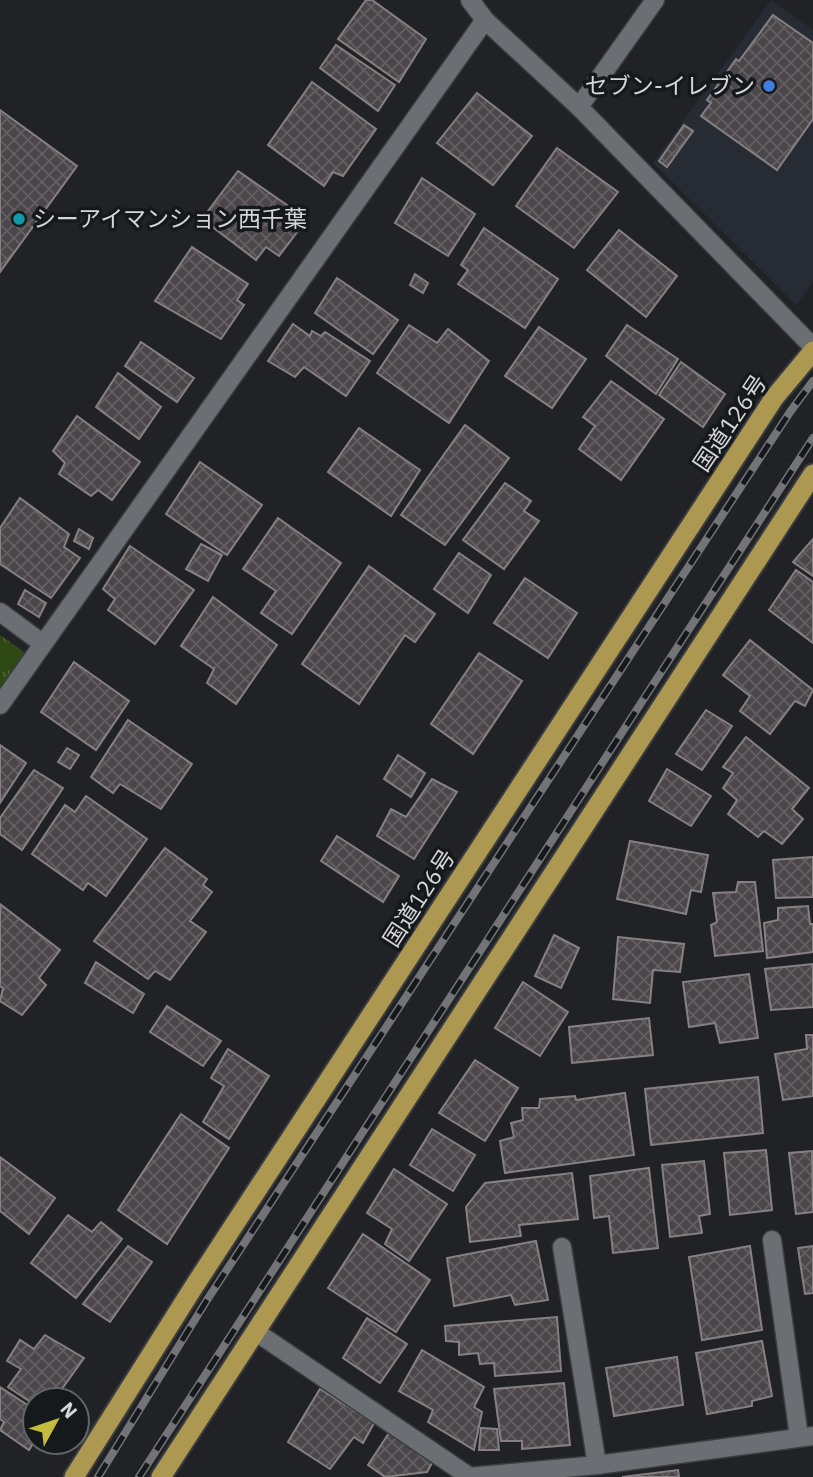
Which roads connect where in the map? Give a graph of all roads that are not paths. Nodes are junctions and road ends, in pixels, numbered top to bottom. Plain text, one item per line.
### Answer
1 (470, 0) edge
2 (655, 0) edge
3 (485, 20) junction
4 (579, 107) junction
5 (813, 349) edge
6 (813, 474) edge
7 (0, 612) edge
8 (42, 643) junction
9 (0, 705) edge
10 (772, 1240) dead end
11 (562, 1247) dead end
12 (256, 1332) junction
13 (806, 1437) edge
14 (597, 1465) junction
15 (511, 1476) edge
16 (74, 1477) edge
17 (161, 1477) edge
18 (469, 1477) edge

1 - 3 street
2 - 4 street
3 - 4 street
3 - 8 street
4 - 5 street
5 - 16 highway, 国道126号
6 - 12 highway
7 - 8 street
8 - 9 street
10 - 13 street
11 - 14 street
12 - 17 highway
12 - 18 street
13 - 14 street
14 - 15 street
15 - 18 street

